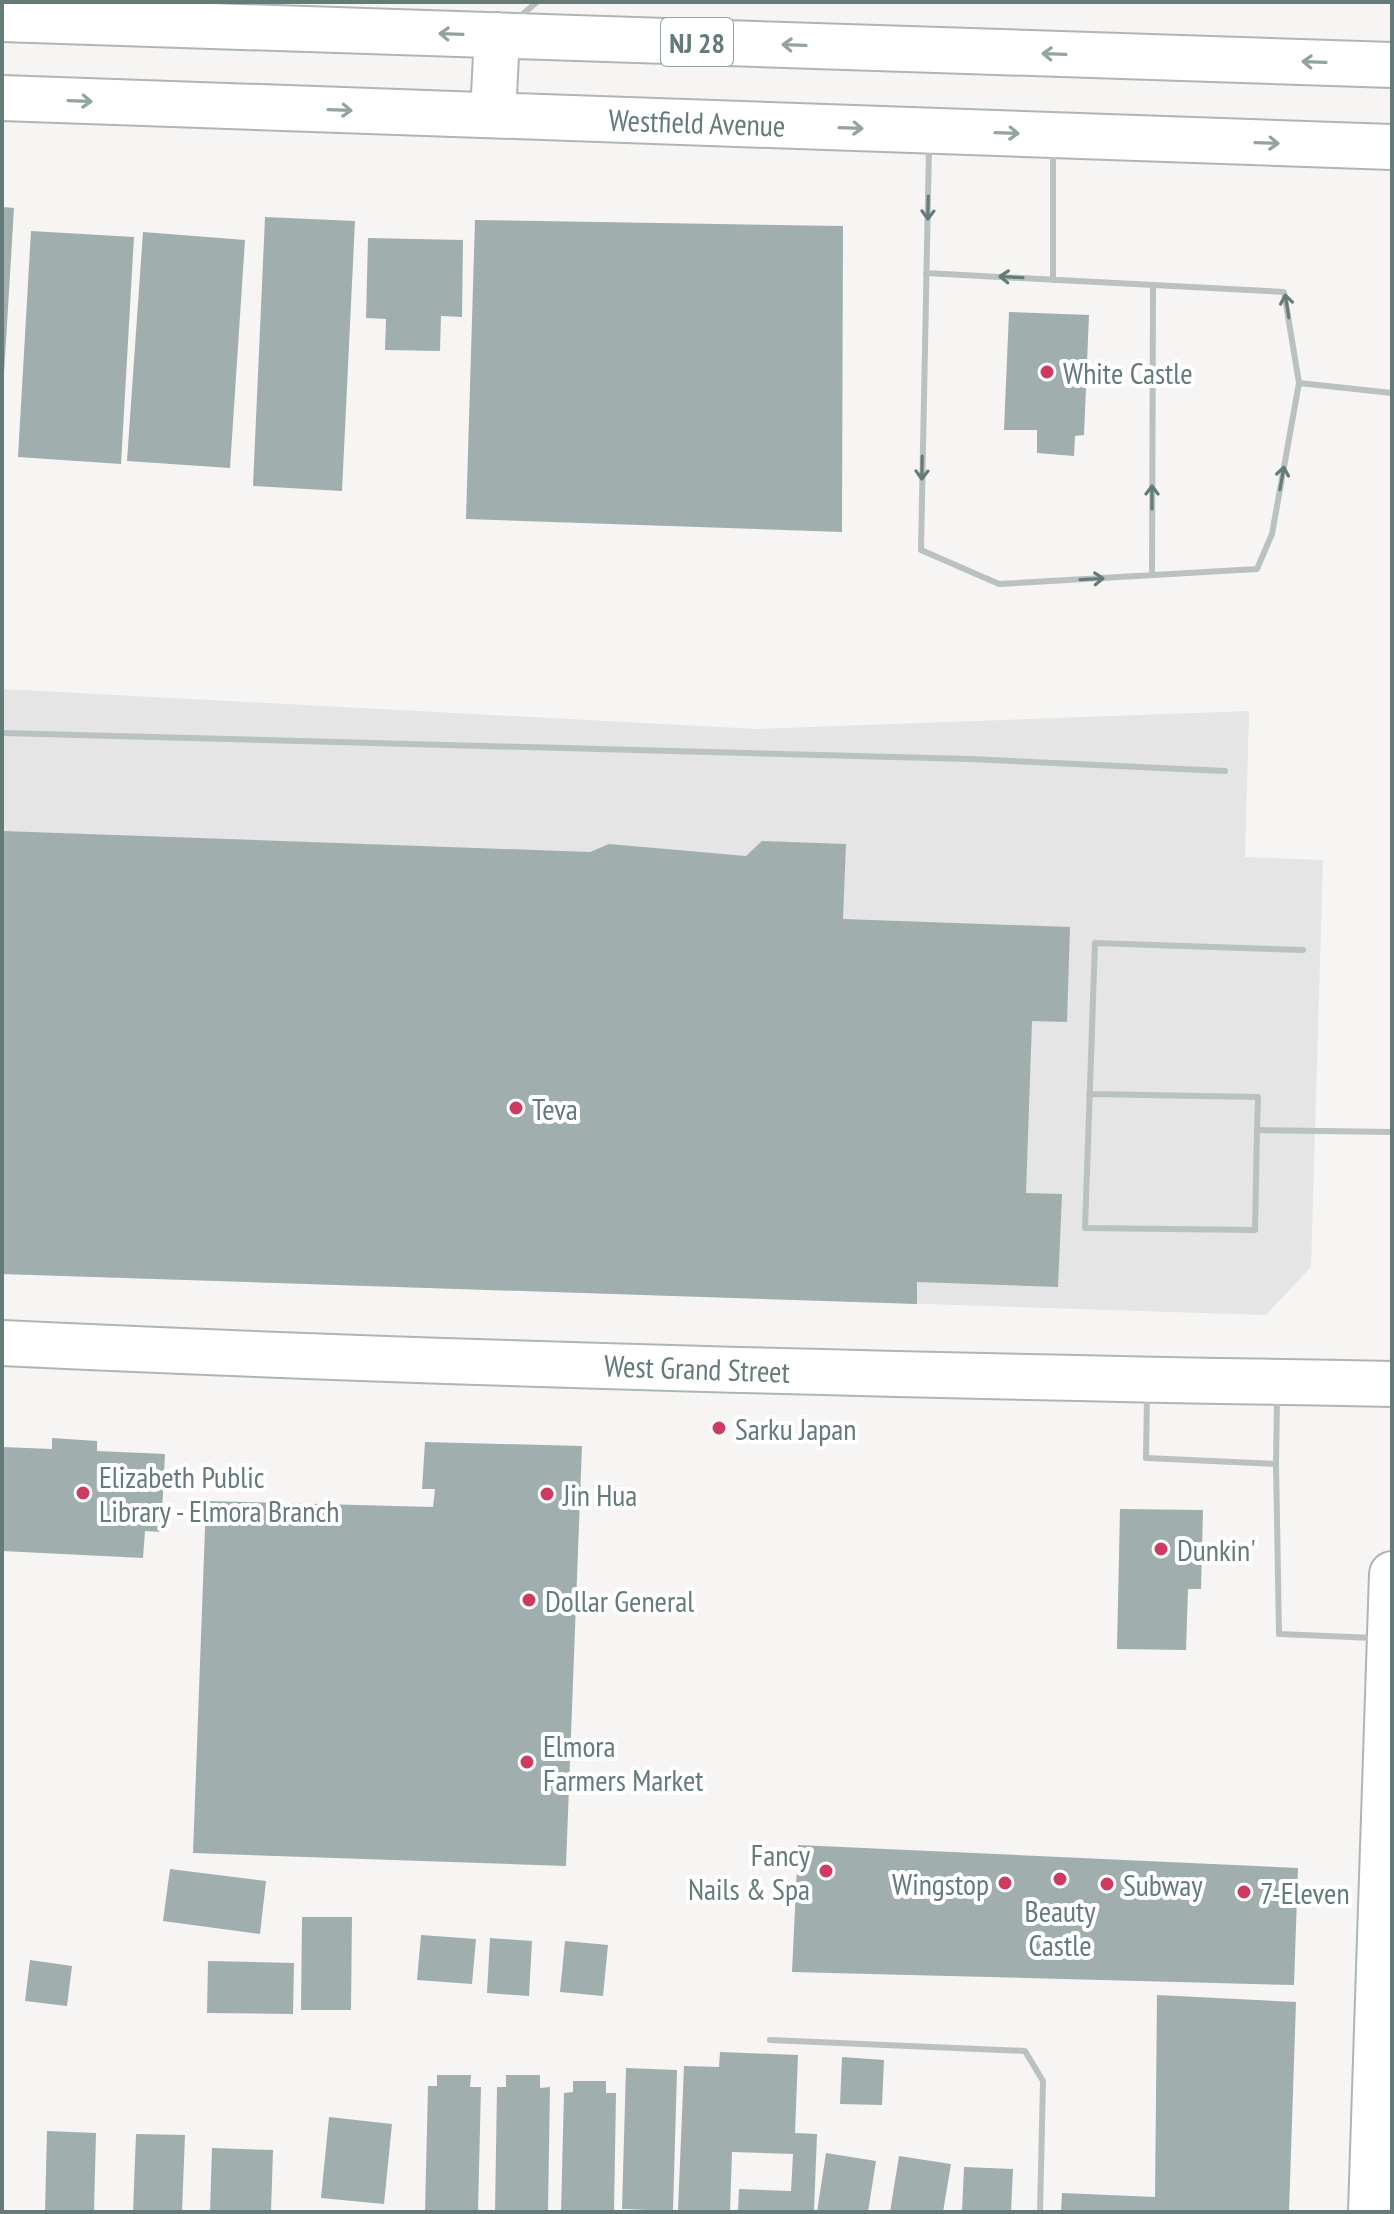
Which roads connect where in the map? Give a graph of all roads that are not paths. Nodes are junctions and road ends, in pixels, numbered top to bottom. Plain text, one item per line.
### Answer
1 (537, 2) edge
2 (2, 19) edge
3 (497, 35) junction
4 (1392, 65) edge
5 (2, 98) edge
6 (493, 115) junction
7 (929, 130) junction
8 (1053, 135) junction
9 (1392, 147) edge
10 (926, 273) junction
11 (1053, 280) junction
12 (1153, 285) junction
13 (1299, 383) junction
14 (1392, 393) edge
15 (1152, 575) junction
16 (2, 733) edge
17 (1225, 771) dead end
18 (1303, 950) dead end
19 (1089, 1094) junction
20 (1257, 1130) junction
21 (1392, 1132) edge
22 (2, 1343) edge
23 (1148, 1380) junction
24 (1277, 1382) junction
25 (1392, 1384) edge
26 (1276, 1464) junction
27 (1392, 1574) edge
28 (1390, 1639) junction
29 (770, 2040) dead end
30 (1040, 2212) edge
31 (1371, 2212) edge

1 - 3 lane
3 -> 2 main road, NJ 28
4 -> 3 main road, NJ 28
3 - 6 main road
5 -> 6 main road, Westfield Avenue
6 -> 7 main road, Westfield Avenue
7 -> 8 main road, Westfield Avenue
7 -> 10 lane
8 -> 9 main road, Westfield Avenue
8 - 11 lane
11 -> 10 lane
10 -> 15 lane
11 - 12 lane
13 -> 12 lane
15 -> 12 lane
13 - 14 lane
15 -> 13 lane
16 - 17 lane
18 - 19 lane
19 - 20 lane
19 - 20 lane
20 - 21 lane
22 - 23 main road, West Grand Street
23 - 24 main road, West Grand Street
23 - 26 lane
24 - 25 main road, West Grand Street
24 - 26 lane
26 - 28 lane
27 - 28 main road
28 - 31 main road
29 - 30 lane

